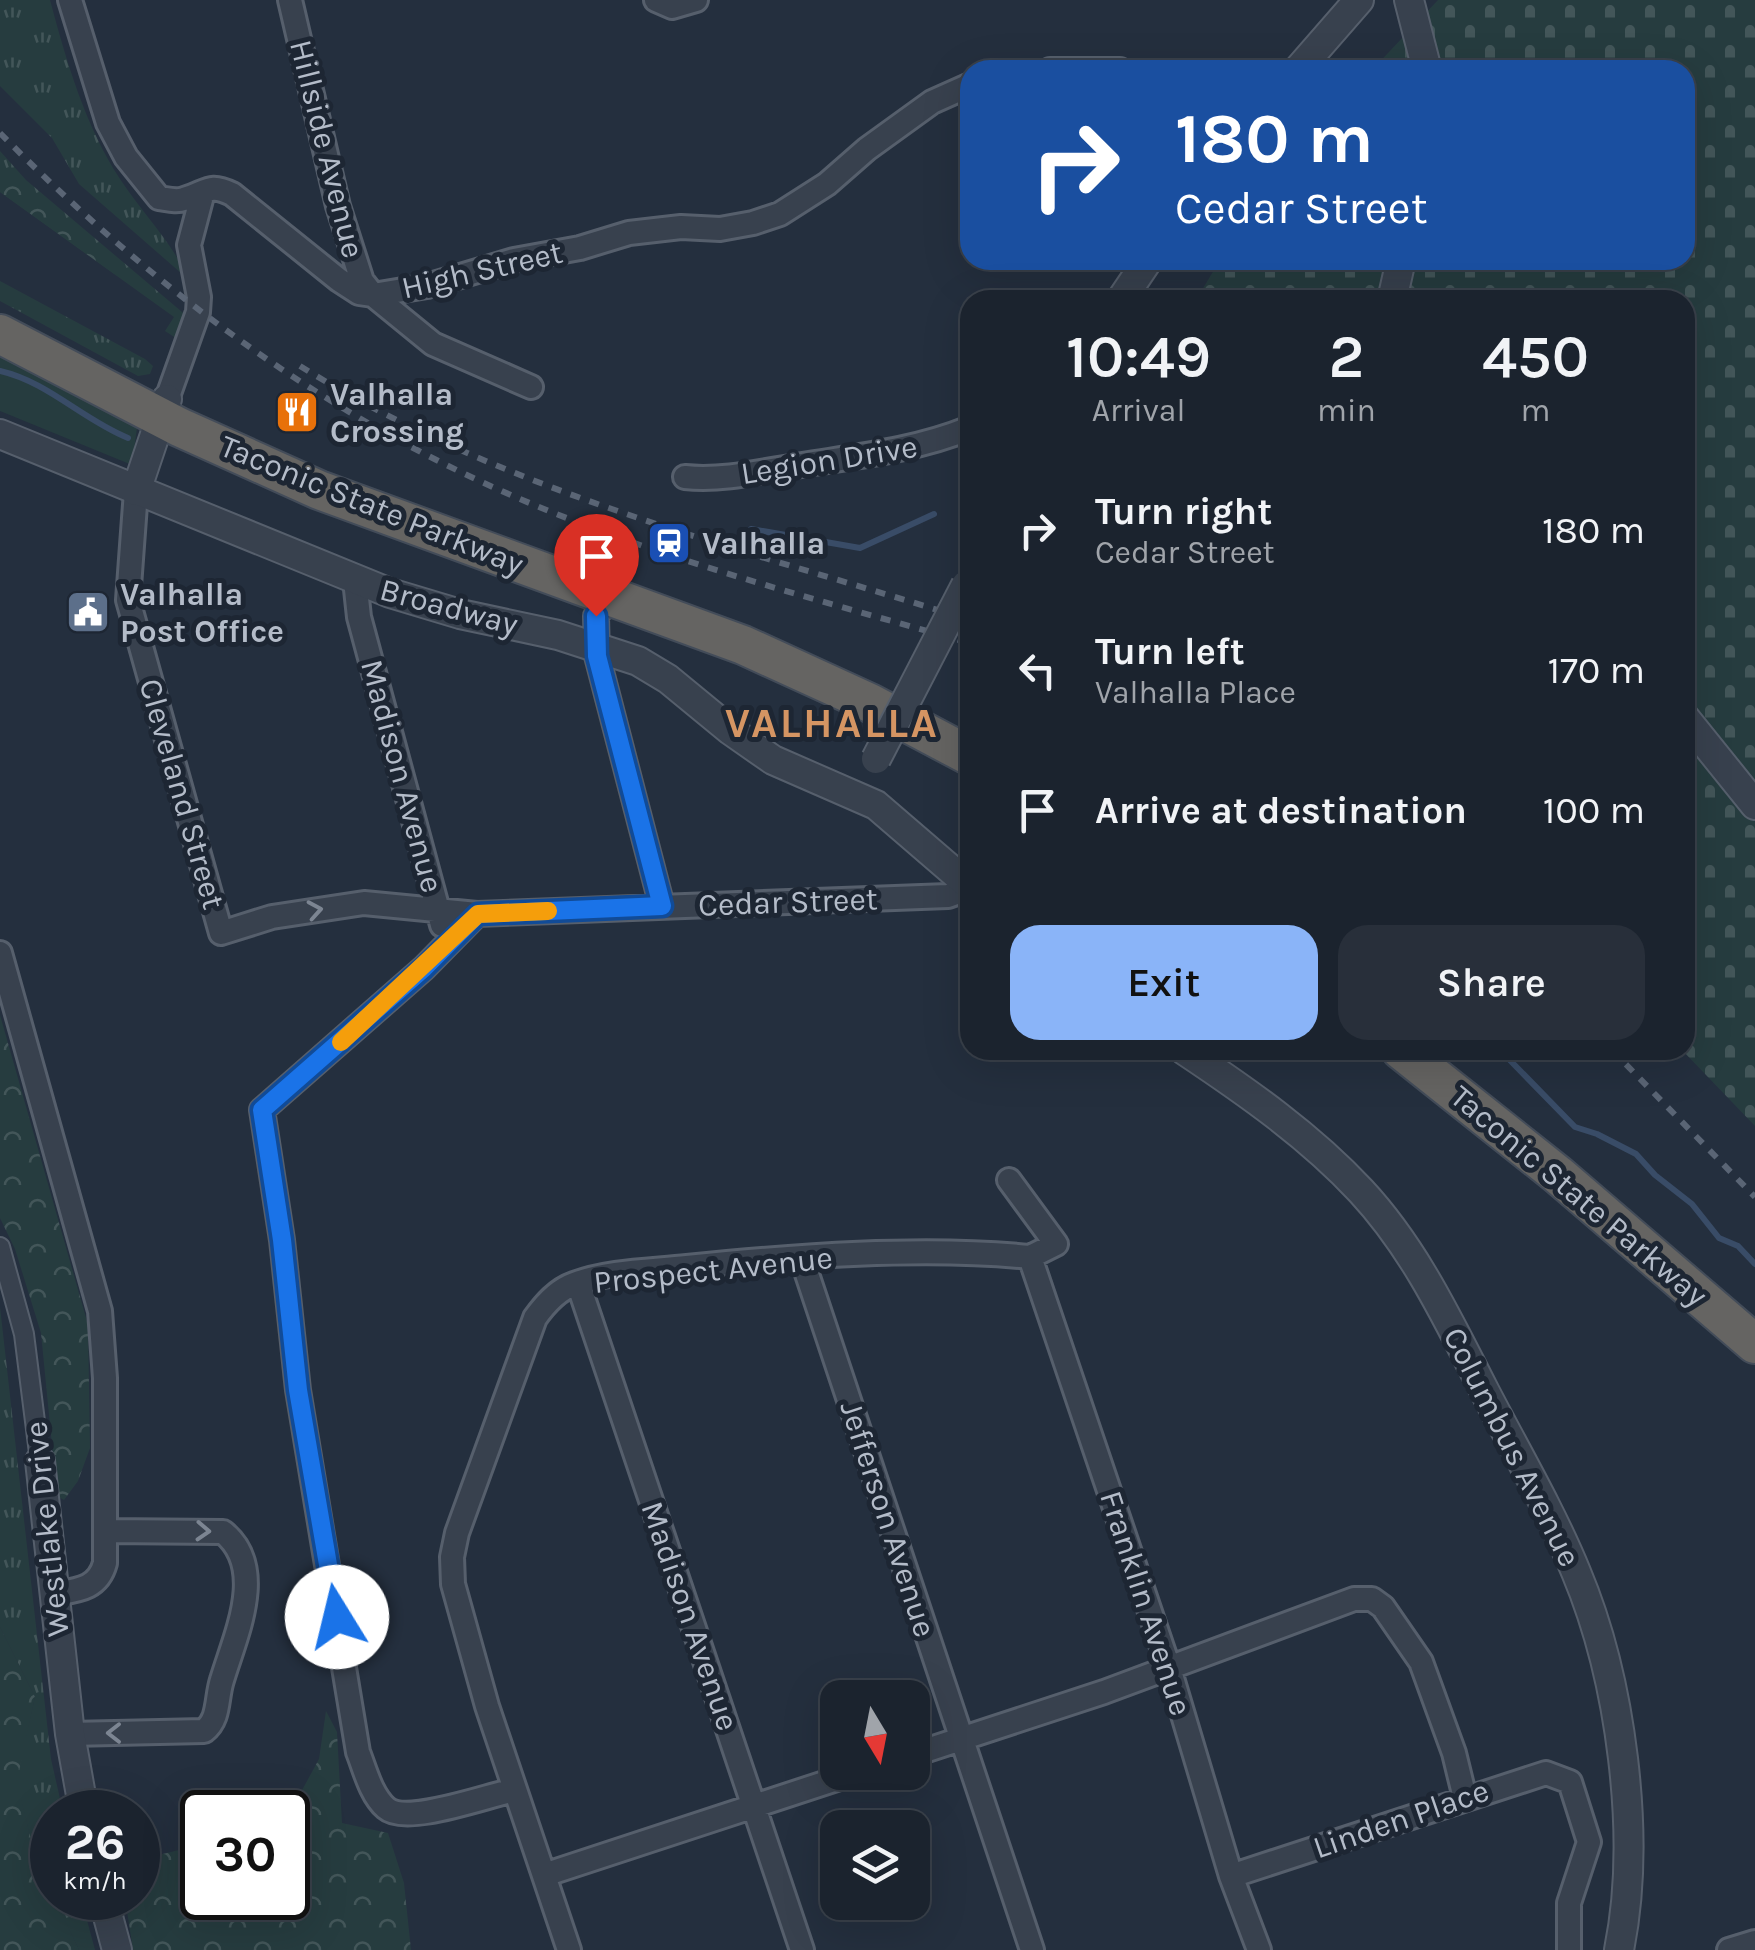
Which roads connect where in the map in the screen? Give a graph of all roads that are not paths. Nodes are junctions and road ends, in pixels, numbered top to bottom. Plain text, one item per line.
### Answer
1 (70, 0) edge
2 (290, 0) edge
3 (696, 0) edge
4 (1359, 0) edge
5 (1409, 0) edge
6 (661, 3) edge
7 (1307, 60) edge
8 (1424, 60) edge
9 (960, 89) edge
10 (203, 192) junction
11 (373, 295) junction
12 (0, 313) edge
13 (0, 334) edge
14 (530, 387) dead end
15 (164, 408) junction
16 (960, 432) edge
17 (0, 434) edge
18 (685, 477) dead end
19 (136, 491) junction
20 (355, 580) junction
21 (610, 596) junction
22 (960, 597) edge
23 (596, 646) junction
24 (960, 730) edge
25 (1695, 730) edge
26 (960, 751) edge
27 (857, 795) junction
28 (1755, 805) edge
29 (960, 878) edge
30 (960, 891) edge
31 (662, 906) junction
32 (439, 911) junction
33 (478, 914) junction
34 (221, 933) joint
35 (0, 953) edge
36 (424, 968) junction
37 (1198, 1060) edge
38 (1414, 1060) edge
39 (1445, 1060) edge
40 (1009, 1180) dead end
41 (0, 1247) edge
42 (1030, 1258) junction
43 (802, 1259) junction
44 (578, 1283) junction
45 (1755, 1319) edge
46 (1755, 1344) edge
47 (40, 1461) joint
48 (105, 1530) junction
49 (54, 1594) junction
50 (1169, 1668) junction
51 (70, 1734) junction
52 (962, 1739) junction
53 (930, 1749) edge
54 (820, 1784) edge
55 (80, 1790) edge
56 (515, 1790) junction
57 (1465, 1798) junction
58 (754, 1806) junction
59 (544, 1875) junction
60 (1232, 1876) junction
61 (109, 1920) edge
62 (1755, 1942) edge
63 (117, 1950) edge
64 (570, 1950) edge
65 (802, 1950) edge
66 (1032, 1950) edge
67 (1259, 1950) edge
68 (1569, 1950) edge
69 (1619, 1950) edge
70 (1729, 1950) edge

1 - 10 street
2 - 11 street, Hillside Avenue
3 - 6 street
4 - 7 street
5 - 8 street
9 - 11 street, High Street
10 - 11 street, High Street
10 - 15 street, Cleveland Street
11 - 14 street
12 - 15 highway, Taconic State Parkway
13 - 15 highway, Taconic State Parkway
15 - 19 street, Cleveland Street
15 - 21 highway, Taconic State Parkway
15 - 24 highway, Taconic State Parkway
16 - 18 street, Legion Drive
17 - 19 street, Broadway
19 - 20 street, Broadway
19 - 34 street, Cleveland Street
20 - 23 street, Broadway
20 - 32 street, Madison Avenue
21 - 23 street
21 - 26 highway, Taconic State Parkway
22 - 27 street, bridge
23 - 27 street, Broadway
23 - 31 street
25 - 28 street
27 - 29 street, Broadway
30 - 31 street, Cedar Street
31 - 33 street, Cedar Street
32 - 33 street, Cedar Street
34 -> 32 street, Cedar Street
32 - 36 street, Madison Avenue
33 - 36 street
35 - 48 street
36 - 56 street
37 - 69 street, Columbus Avenue
38 - 46 highway, Taconic State Parkway
39 - 45 highway, Taconic State Parkway
40 - 42 street
41 - 47 street, Westlake Drive
42 - 43 street, Prospect Avenue
42 - 50 street, Franklin Avenue
43 - 44 street, Prospect Avenue
43 - 52 street, Jefferson Avenue
44 - 56 street, Prospect Avenue
44 - 58 street, Madison Avenue
47 - 49 street, Westlake Drive
48 - 49 street
48 -> 51 street
49 - 51 street, Westlake Drive
50 - 52 street
50 - 57 street
50 - 60 street, Franklin Avenue
51 - 55 street, Westlake Drive
52 - 53 street
52 - 66 street, Jefferson Avenue
54 - 58 street
56 - 59 street, Prospect Avenue
57 - 60 street, Linden Place
57 - 68 street, Linden Place
58 - 59 street
58 - 65 street, Madison Avenue
59 - 64 street, Prospect Avenue
60 - 67 street, Franklin Avenue
61 - 63 street
62 - 70 street

